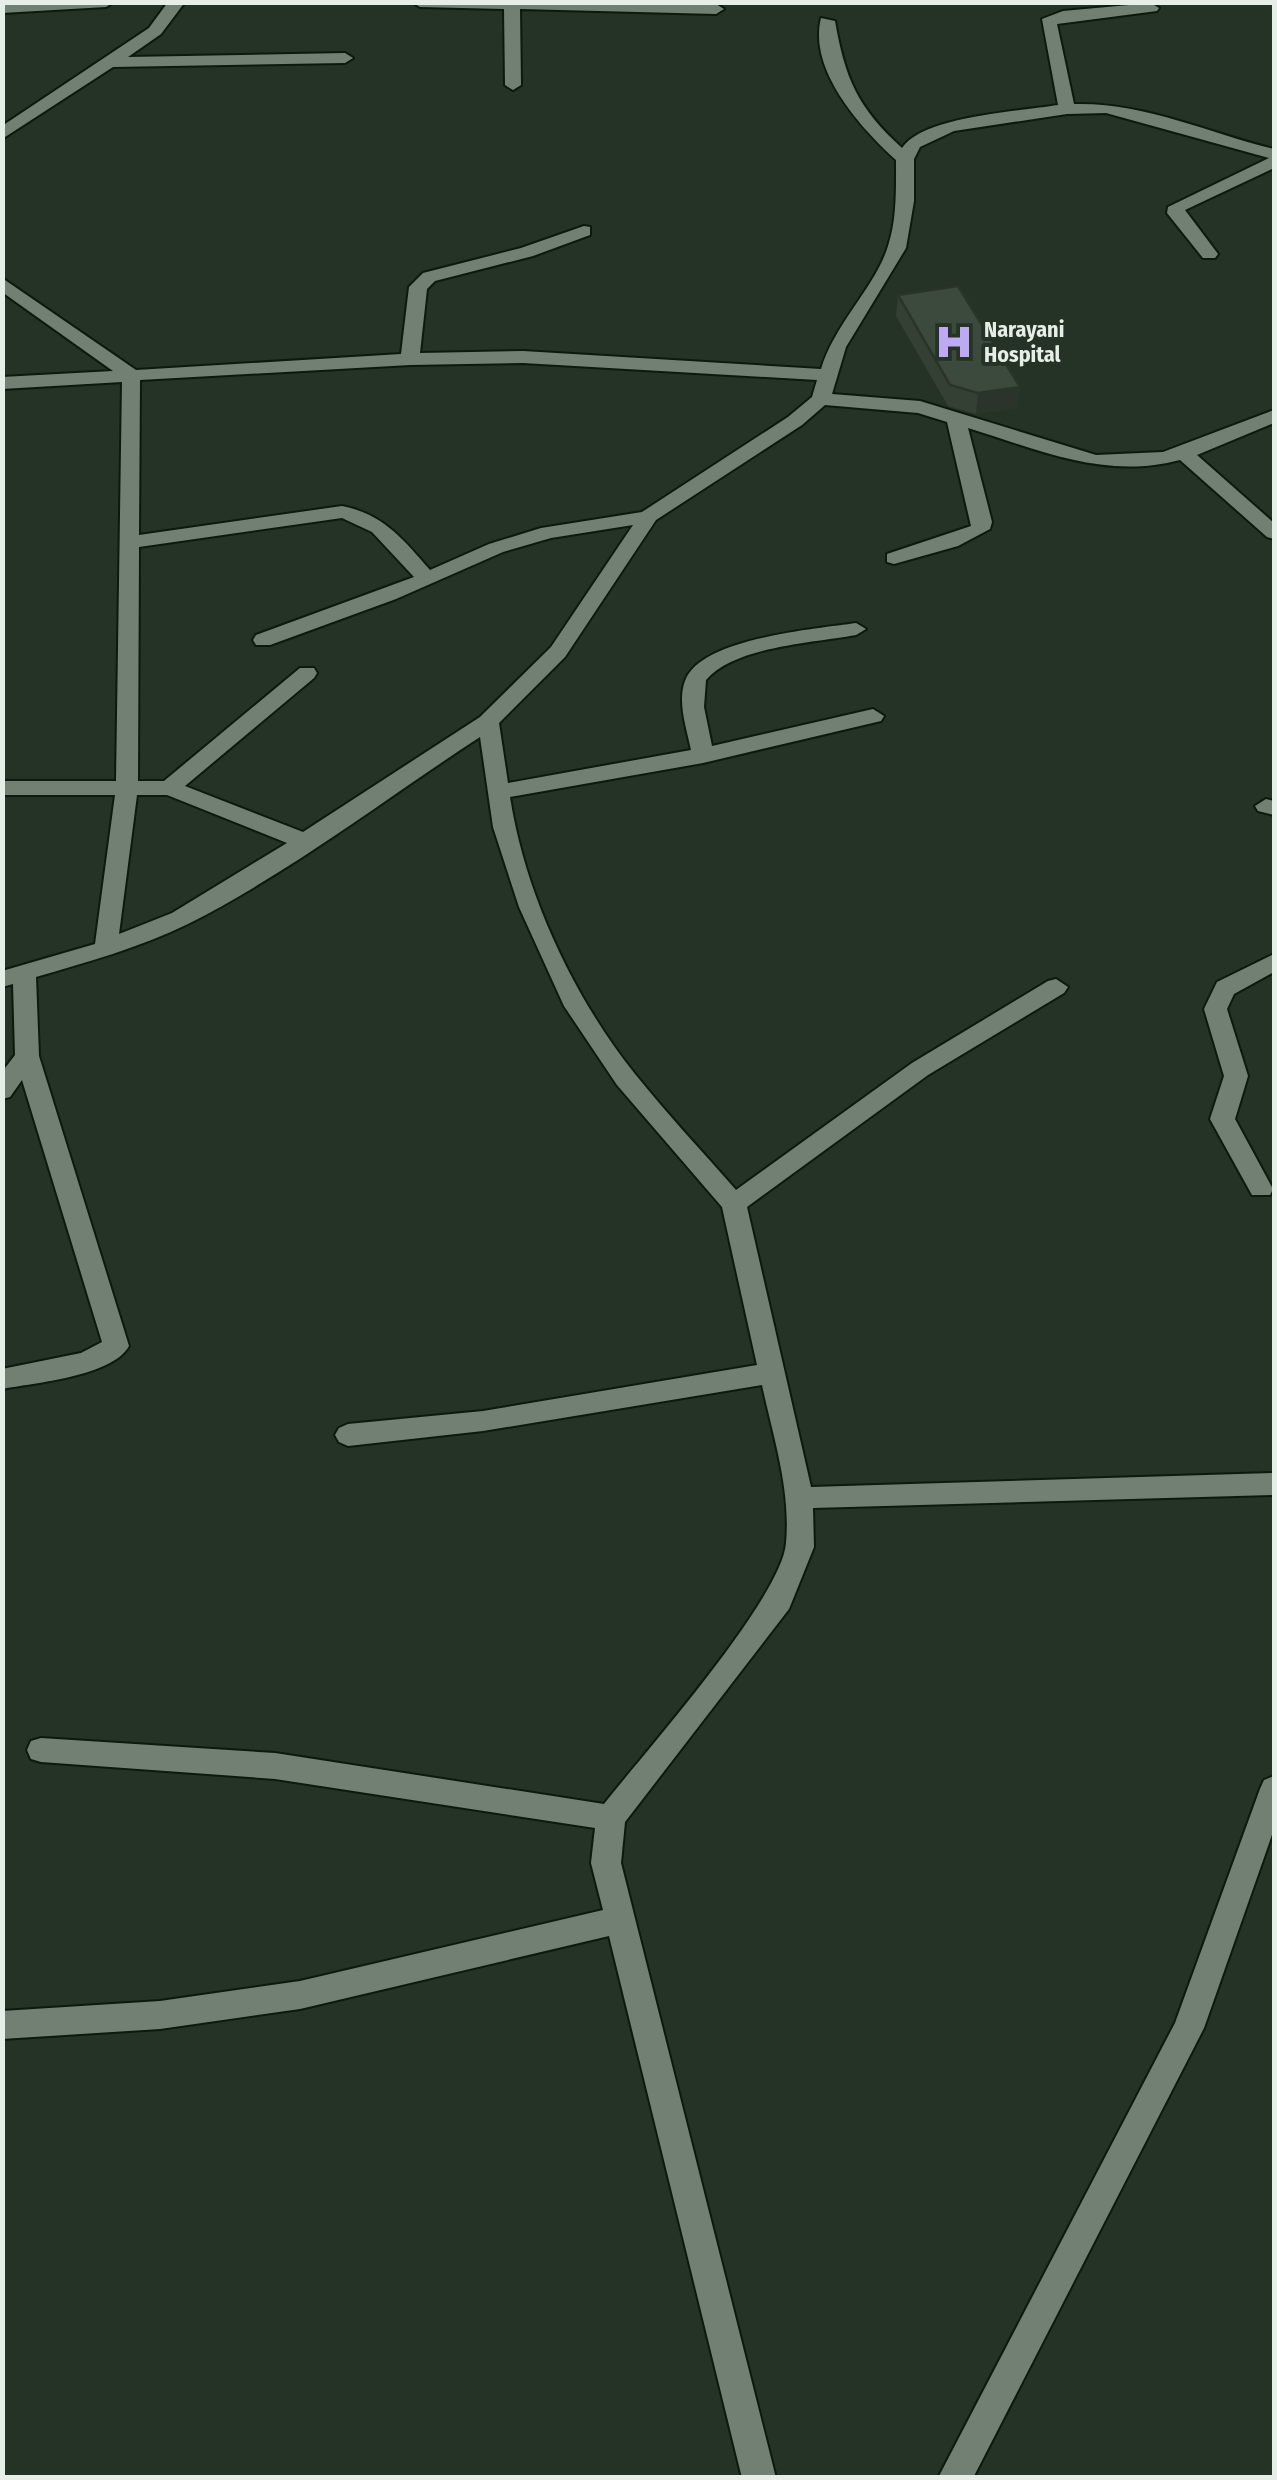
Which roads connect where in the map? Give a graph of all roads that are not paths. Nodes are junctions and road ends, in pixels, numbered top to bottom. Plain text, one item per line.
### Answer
1 (106, 2) edge
2 (177, 2) edge
3 (420, 2) edge
4 (512, 5) edge
5 (2, 8) edge
6 (1151, 8) dead end
7 (716, 9) dead end
8 (827, 20) dead end
9 (345, 58) dead end
10 (107, 62) junction
11 (513, 85) dead end
12 (1067, 110) junction
13 (2, 134) edge
14 (1274, 154) edge
15 (905, 159) junction
16 (1274, 162) edge
17 (584, 232) dead end
18 (1209, 254) dead end
19 (2, 283) edge
20 (410, 360) junction
21 (828, 374) junction
22 (131, 375) junction
23 (2, 383) edge
24 (821, 399) junction
25 (1274, 416) edge
26 (956, 418) junction
27 (1185, 454) junction
28 (648, 518) junction
29 (1274, 533) edge
30 (129, 542) junction
31 (894, 558) dead end
32 (427, 579) junction
33 (856, 629) dead end
34 (264, 640) dead end
35 (308, 673) dead end
36 (873, 716) dead end
37 (488, 722) junction
38 (703, 756) junction
39 (2, 788) edge
40 (128, 788) junction
41 (170, 788) junction
42 (499, 792) junction
43 (304, 842) junction
44 (106, 948) junction
45 (1274, 962) edge
46 (13, 976) edge
47 (1056, 986) dead end
48 (27, 1056) junction
49 (2, 1091) edge
50 (1261, 1189) dead end
51 (734, 1204) junction
52 (772, 1374) junction
53 (2, 1379) edge
54 (348, 1434) dead end
55 (1274, 1484) edge
56 (800, 1498) junction
57 (41, 1750) dead end
58 (1274, 1789) edge
59 (611, 1818) junction
60 (618, 1920) junction
61 (2, 2025) edge
62 (759, 2478) edge
63 (955, 2478) edge

1 - 5 street
2 - 10 street
3 - 4 street
4 - 7 street
4 - 11 street
6 - 12 street
8 - 15 street
9 - 10 street
10 - 13 street
12 - 14 street
12 - 15 street
15 - 21 street
16 - 18 street
17 - 20 street
19 - 22 street
20 - 21 street
20 - 22 street
21 - 24 street
22 - 23 street
22 - 30 street
24 - 26 street
24 - 28 street
25 - 27 street
26 - 27 street
26 - 31 street
27 - 29 street
28 - 32 street
28 - 37 street
30 - 32 street
30 - 40 street
32 - 34 street
33 - 38 street
35 - 41 street
36 - 38 street
37 - 42 street
37 - 43 street
38 - 42 street
39 - 40 street
40 - 41 street
40 - 44 street
41 - 43 street
42 - 51 street
43 - 44 street
44 - 46 street
45 - 50 street
46 - 48 street
47 - 51 street
48 - 49 street
48 - 53 street
51 - 52 street
52 - 54 street
52 - 56 street
55 - 56 street
56 - 59 street
57 - 59 street
58 - 63 street
59 - 60 street
60 - 61 street
60 - 62 street

